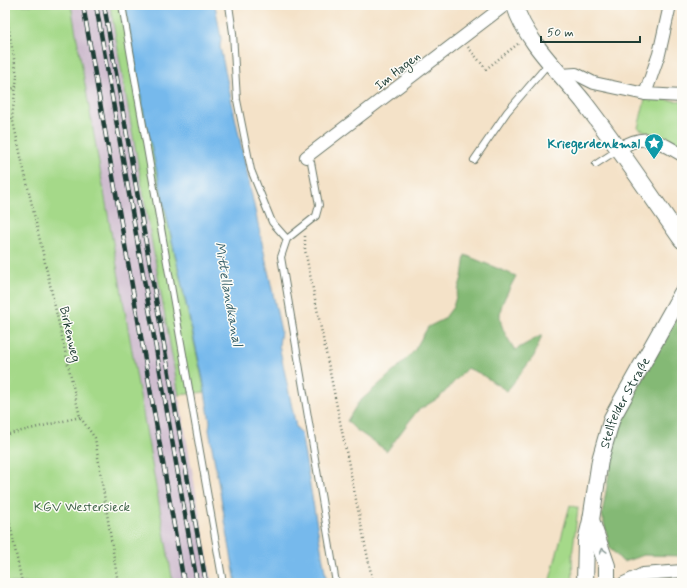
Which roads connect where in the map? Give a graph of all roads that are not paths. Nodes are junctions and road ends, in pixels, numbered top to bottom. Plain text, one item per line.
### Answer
1 (122, 5) edge
2 (229, 5) edge
3 (504, 5) edge
4 (515, 5) edge
5 (670, 5) edge
6 (550, 62) junction
7 (562, 75) junction
8 (646, 94) junction
9 (682, 96) edge
10 (619, 149) junction
11 (682, 155) edge
12 (306, 157) joint
13 (474, 160) dead end
14 (596, 164) dead end
15 (287, 239) junction
16 (682, 240) edge
17 (682, 293) edge
18 (592, 520) junction
19 (682, 571) edge
20 (223, 583) edge
21 (336, 583) edge
22 (585, 583) edge
23 (607, 583) edge
24 (624, 583) edge

1 - 20 lane
2 - 15 lane
3 - 12 street, Im Hagen
4 - 6 street
5 - 8 street
6 - 7 street
6 - 13 lane
7 - 8 street
7 - 10 street
8 - 9 street
10 - 11 street
10 - 14 lane
10 - 16 street
12 - 15 lane
15 - 21 lane
17 - 18 street, Stellfelder Straße
18 - 22 street, Stellfelder Straße
23 -> 18 street
19 - 24 street

